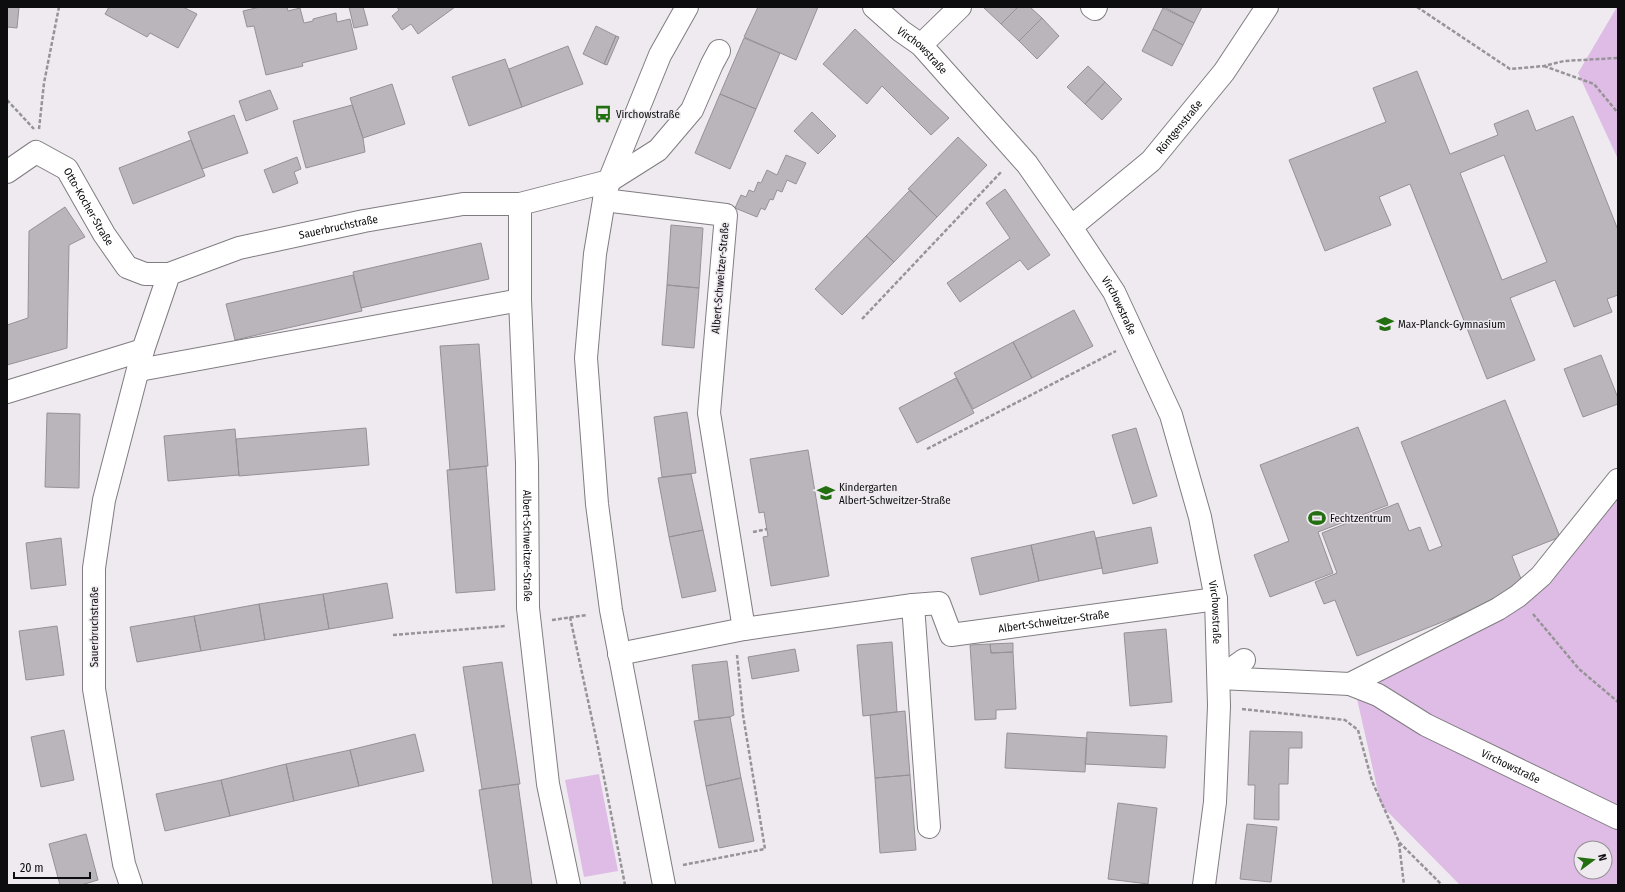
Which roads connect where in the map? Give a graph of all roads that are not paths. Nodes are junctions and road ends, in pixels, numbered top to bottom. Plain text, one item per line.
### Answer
1 (687, 7) edge
2 (874, 7) edge
3 (960, 7) edge
4 (1092, 7) edge
5 (1096, 7) edge
6 (1267, 7) edge
7 (921, 45) junction
8 (719, 51) dead end
9 (7, 172) edge
10 (606, 191) junction
11 (520, 204) junction
12 (1071, 227) junction
13 (168, 274) junction
14 (520, 300) junction
15 (141, 360) junction
16 (7, 392) edge
17 (1618, 480) edge
18 (1216, 599) junction
19 (913, 606) junction
20 (739, 630) junction
21 (619, 654) junction
22 (1244, 660) dead end
23 (1219, 678) junction
24 (1350, 684) junction
25 (1618, 818) edge
26 (929, 827) dead end
27 (663, 877) edge
28 (131, 885) edge
29 (569, 885) edge
30 (1204, 885) edge

1 - 10 street
2 - 7 street, Virchowstraße
3 - 7 street
4 - 5 street
6 - 12 street, Röntgenstraße
7 - 12 street, Virchowstraße
8 - 10 street
9 - 13 street, Otto-Kocher-Straße
10 - 11 street, Sauerbruchstraße
10 - 20 street, Albert-Schweitzer-Straße
10 - 21 street
11 - 13 street, Sauerbruchstraße
11 - 14 street, Albert-Schweitzer-Straße
12 - 18 street, Virchowstraße
13 - 15 street, Sauerbruchstraße
14 - 15 street
14 - 29 street, Albert-Schweitzer-Straße
15 - 16 street
15 - 28 street, Sauerbruchstraße
17 - 24 street
18 - 19 street, Albert-Schweitzer-Straße
18 - 23 street, Virchowstraße
19 - 20 street, Albert-Schweitzer-Straße
19 - 26 street
20 - 21 street, Albert-Schweitzer-Straße
21 - 27 street
22 - 23 street
23 - 24 street, Virchowstraße
23 - 30 street, Virchowstraße
24 - 25 street, Virchowstraße

